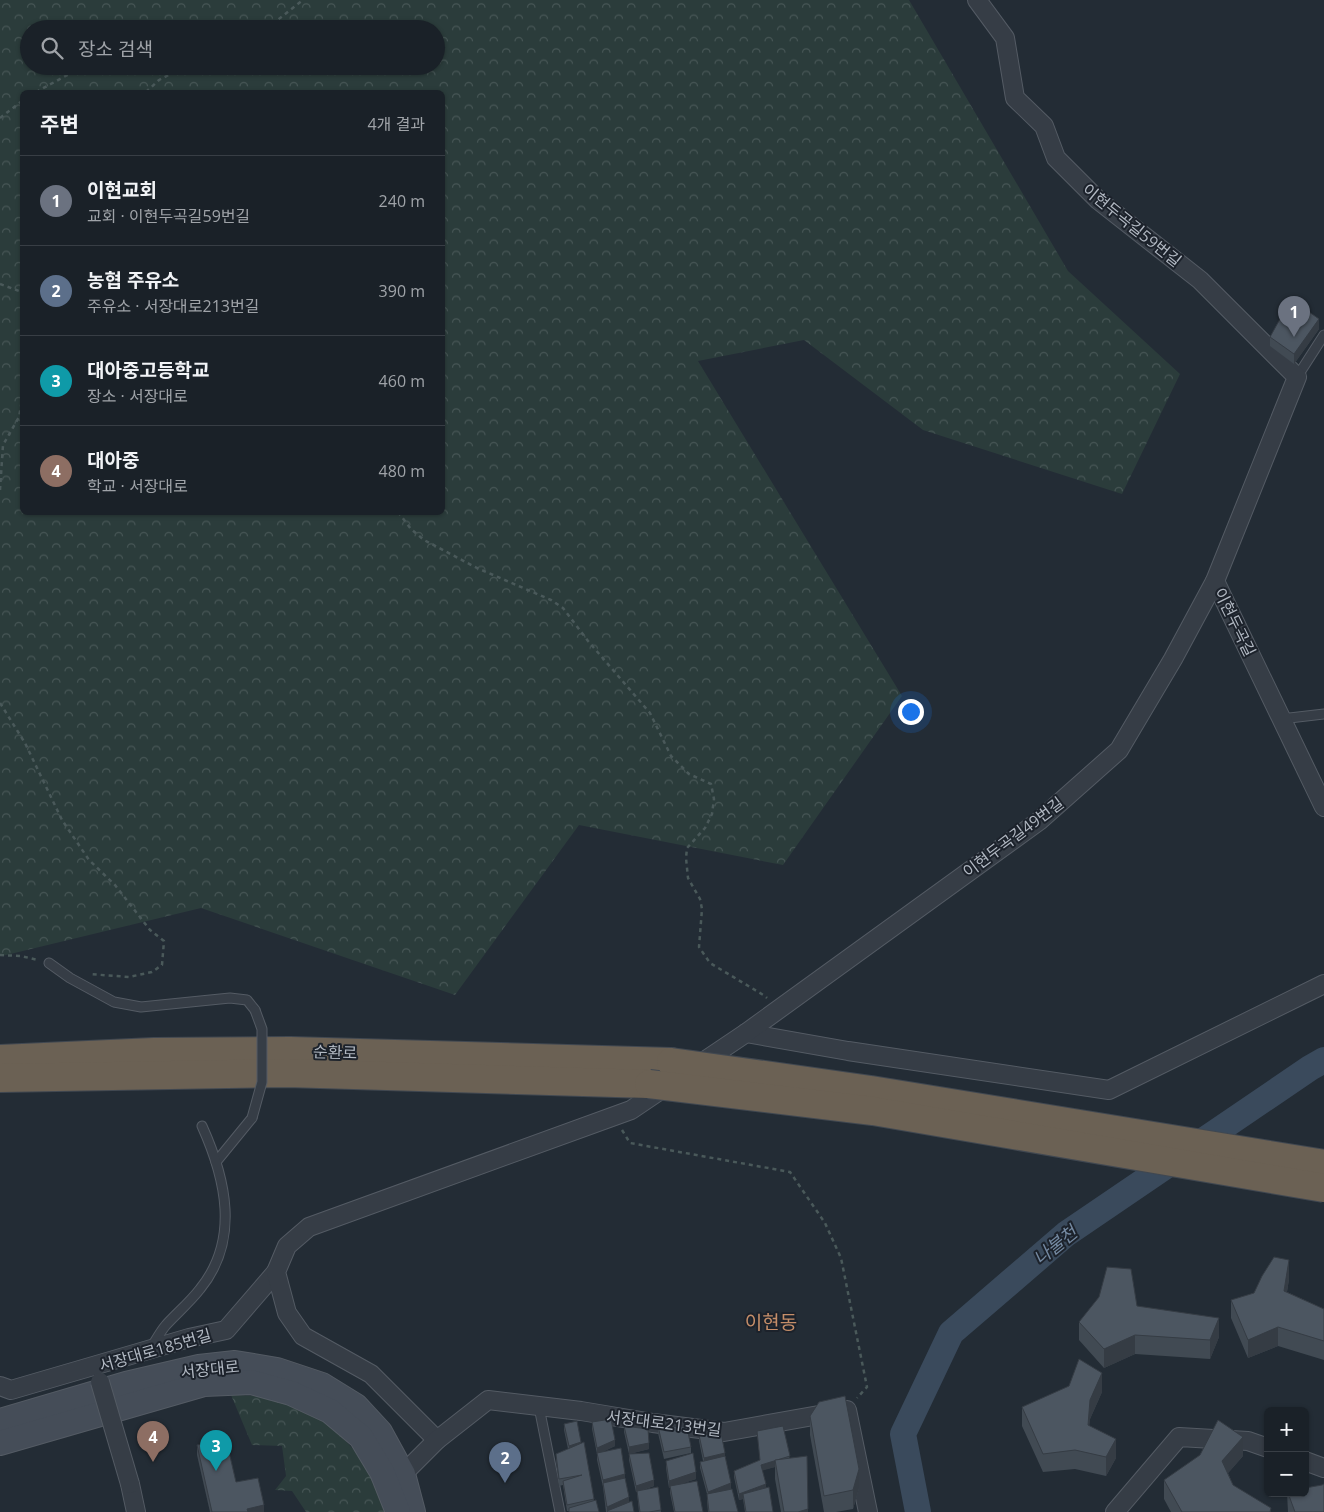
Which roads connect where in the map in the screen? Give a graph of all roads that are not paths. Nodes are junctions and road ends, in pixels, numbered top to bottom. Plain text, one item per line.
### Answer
1 (977, 0) edge
2 (1324, 335) edge
3 (1297, 377) junction
4 (1215, 581) junction
5 (1324, 714) edge
6 (1282, 719) junction
7 (1324, 807) edge
8 (49, 963) road end
9 (1324, 984) edge
10 (746, 1033) junction
11 (0, 1059) edge
12 (0, 1078) edge
13 (613, 1116) joint
14 (202, 1126) dead end
15 (216, 1162) junction
16 (1324, 1164) edge
17 (1324, 1188) edge
18 (276, 1272) junction
19 (150, 1350) junction
20 (97, 1374) junction
21 (4, 1390) edge
22 (539, 1407) junction
23 (0, 1421) edge
24 (437, 1440) junction
25 (0, 1443) edge
26 (1264, 1447) edge
27 (1309, 1463) edge
28 (1324, 1468) edge
29 (403, 1474) junction
30 (136, 1512) edge
31 (398, 1512) edge
32 (412, 1512) edge
33 (560, 1512) edge
34 (868, 1512) edge
35 (1115, 1512) edge

1 - 3 street, 이현두곡길59번길
2 - 3 lane
3 - 4 street, 이현두곡길
4 - 6 street, 이현두곡길
4 - 10 street, 이현두곡길49번길
5 - 6 lane
6 - 7 street, 이현두곡길
8 - 15 lane, bridge
9 - 10 street
10 - 13 street, 이현두곡길49번길
11 - 16 highway, 순환로, bridge
12 - 17 highway, 순환로, bridge
13 - 18 street, 서장대로185번길
14 - 15 lane
15 - 19 lane
18 - 19 street, 서장대로185번길
18 - 24 street
19 - 20 street, 서장대로185번길
20 - 21 street, 서장대로185번길
20 - 30 street, bridge
22 - 24 street, 서장대로213번길
22 - 33 lane
22 - 34 street, 서장대로213번길
23 - 29 street, 서장대로
24 - 29 street, 서장대로213번길
25 - 31 street, 서장대로
26 - 35 street
27 - 28 street
29 - 32 street, 서장대로

